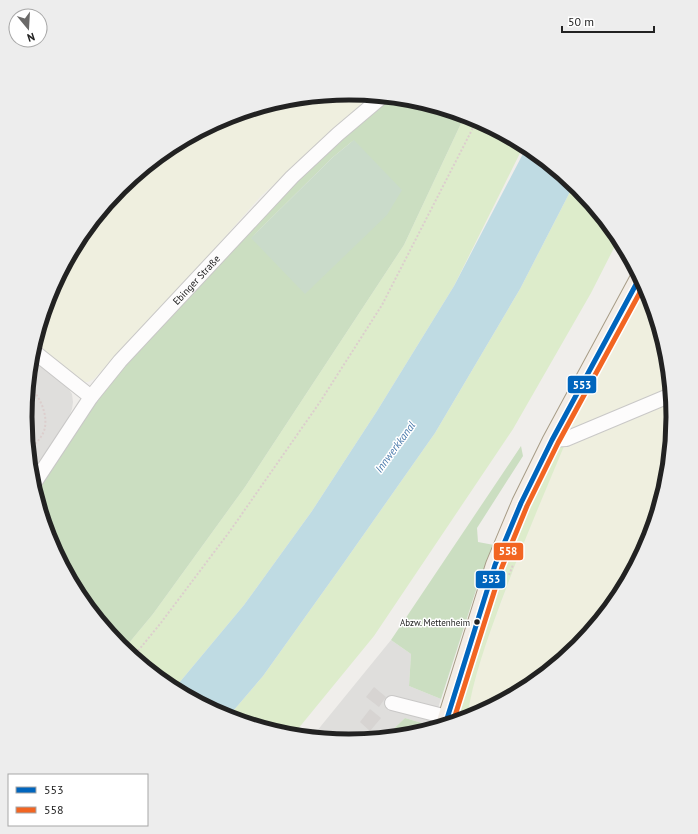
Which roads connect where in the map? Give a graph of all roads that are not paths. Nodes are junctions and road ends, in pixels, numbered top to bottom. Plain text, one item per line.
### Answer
1 (376, 102) edge
2 (636, 284) edge
3 (38, 355) edge
4 (90, 397) junction
5 (665, 397) edge
6 (552, 440) junction
7 (38, 478) edge
8 (392, 703) dead end
9 (447, 718) edge
10 (442, 720) edge

1 - 4 street, Ebinger Straße
2 - 6 main road
3 - 4 street
4 - 7 street, Ebinger Straße
5 - 6 street
6 - 9 main road
8 - 10 street

